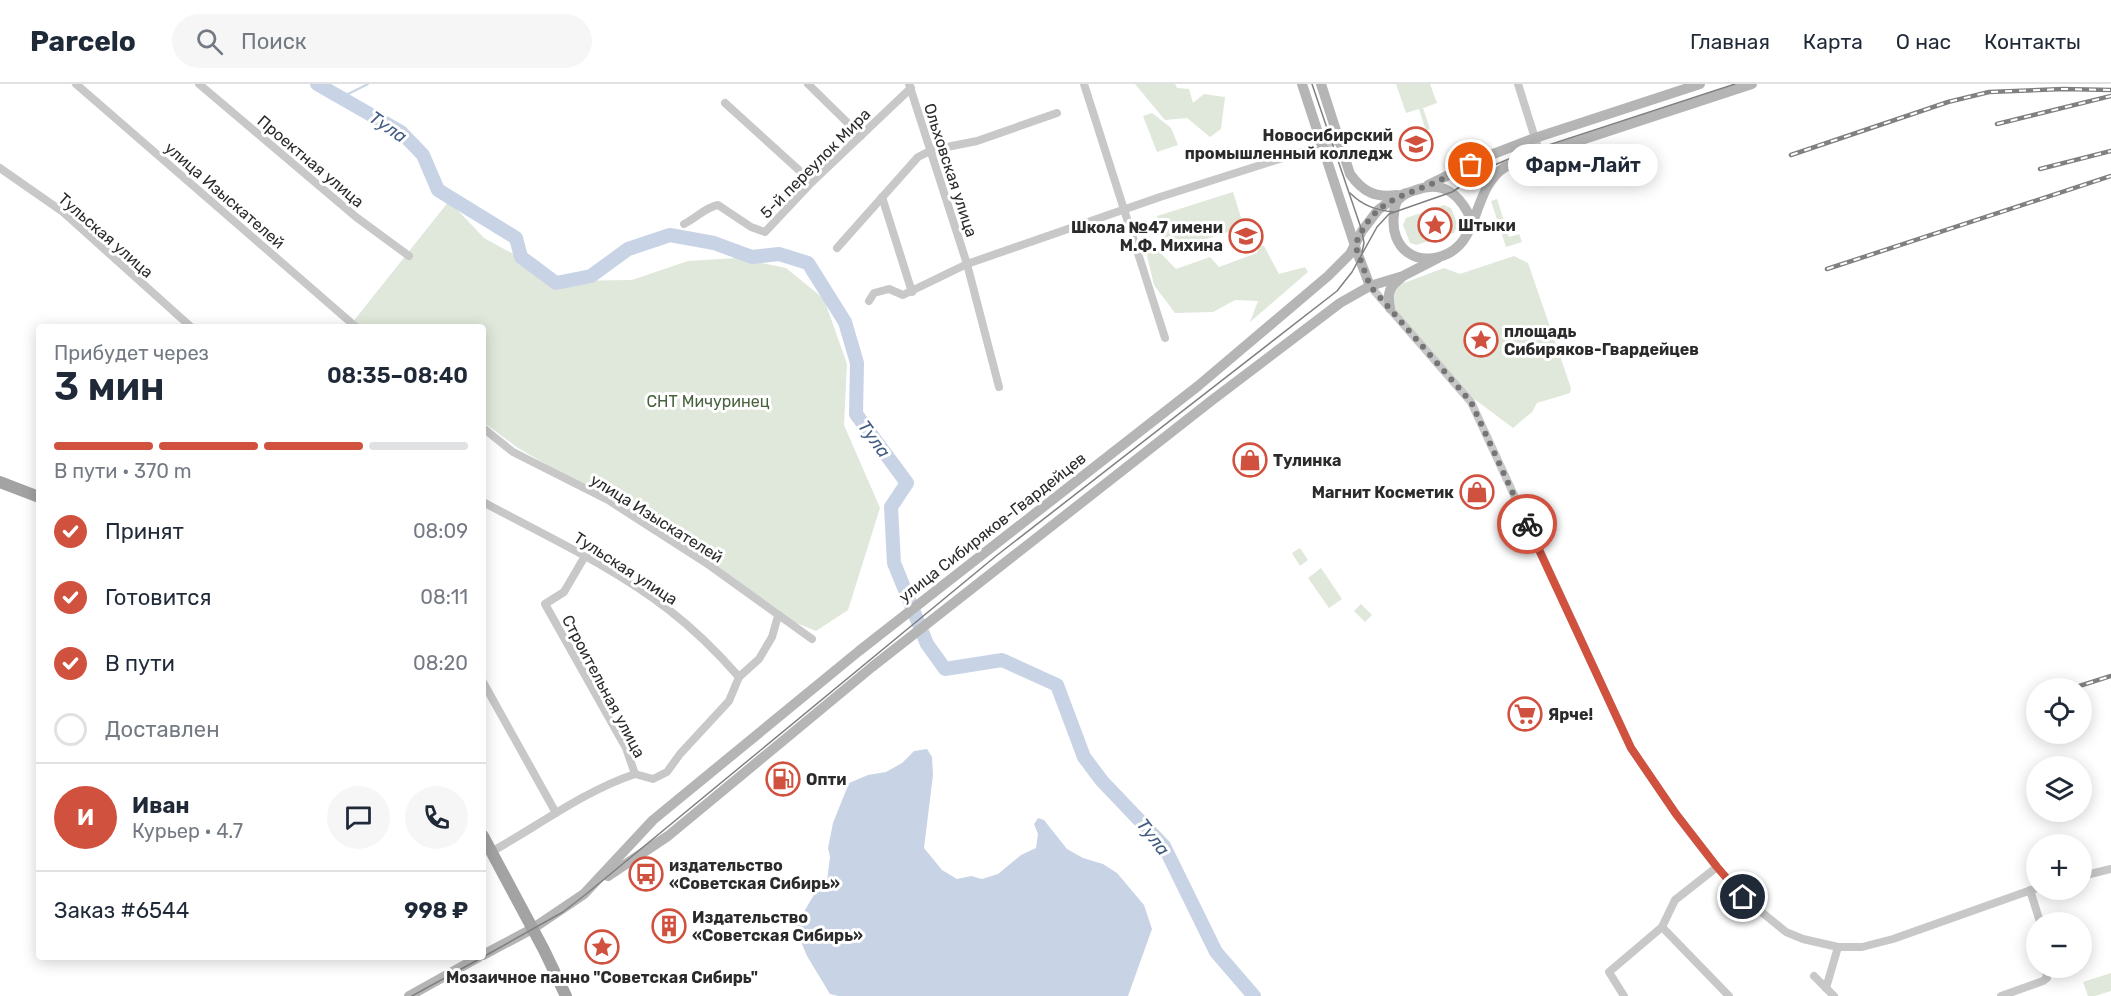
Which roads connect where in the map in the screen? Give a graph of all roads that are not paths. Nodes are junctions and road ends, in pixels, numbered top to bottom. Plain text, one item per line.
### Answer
1 (76, 84) edge
2 (199, 84) edge
3 (808, 84) edge
4 (1084, 84) edge
5 (1302, 84) edge
6 (1321, 84) edge
7 (1518, 84) edge
8 (1700, 84) edge
9 (1752, 84) edge
10 (910, 86) edge
11 (725, 103) dead end
12 (1057, 113) dead end
13 (861, 136) junction
14 (1535, 138) junction
15 (1339, 140) junction
16 (1322, 146) junction
17 (932, 150) junction
18 (1540, 154) junction
19 (0, 168) edge
20 (812, 182) junction
21 (1426, 186) junction
22 (1406, 193) junction
23 (882, 197) junction
24 (1125, 210) junction
25 (1472, 221) junction
26 (684, 224) dead end
27 (1355, 245) junction
28 (837, 248) dead end
29 (409, 256) dead end
30 (1438, 258) junction
31 (967, 264) junction
32 (1403, 276) junction
33 (1370, 286) junction
34 (912, 292) junction
35 (869, 301) dead end
36 (1390, 308) junction
37 (188, 324) edge
38 (353, 324) edge
39 (1166, 338) dead end
40 (999, 387) dead end
41 (486, 430) edge
42 (0, 482) edge
43 (36, 496) edge
44 (486, 504) edge
45 (585, 556) junction
46 (778, 616) junction
47 (812, 639) dead end
48 (739, 676) junction
49 (486, 687) edge
50 (635, 774) junction
51 (556, 813) junction
52 (486, 843) edge
53 (491, 852) junction
54 (1717, 867) junction
55 (2111, 869) edge
56 (2092, 874) edge
57 (593, 886) junction
58 (2026, 892) edge
59 (1662, 927) junction
60 (532, 929) junction
61 (1838, 947) junction
62 (486, 953) edge
63 (474, 960) edge
64 (1814, 976) dead end
65 (2047, 978) edge
66 (1826, 988) junction
67 (410, 996) edge
68 (566, 996) edge
69 (1624, 996) edge
70 (1729, 996) edge
71 (1834, 996) edge
72 (2001, 996) edge

1 - 38 street, улица Изыскателей
2 - 29 street, Проектная улица
3 - 13 street
4 - 24 street
5 - 16 main road
6 - 15 main road
7 - 14 street
8 - 14 main road
9 - 18 main road
10 - 13 street, 5-й переулок Мира
10 - 17 street, Ольховская улица
11 - 20 street
12 - 17 street
13 - 20 street, 5-й переулок Мира
14 - 18 street
14 - 21 main road
15 - 16 street
15 - 22 main road
16 - 24 street
16 - 27 main road
17 - 23 street
17 - 31 street, Ольховская улица
18 - 25 main road
19 - 37 street, Тульская улица
20 - 26 street, 5-й переулок Мира
21 - 22 main road
21 - 25 main road
22 - 27 main road, улица Сибиряков-Гвардейцев
22 - 30 main road
23 - 28 street
23 - 34 street
24 - 31 street
24 - 39 street
25 - 30 main road
27 - 33 main road
27 - 57 main road, улица Сибиряков-Гвардейцев
30 - 32 main road, улица Сибиряков-Гвардейцев
31 - 34 street
31 - 40 street, Ольховская улица
32 - 33 main road, улица Сибиряков-Гвардейцев
32 - 36 main road
33 - 36 street
33 - 57 main road, улица Сибиряков-Гвардейцев
34 - 35 street
36 - 54 street
41 - 46 street, улица Изыскателей
42 - 43 main road
44 - 45 street, Тульская улица
45 - 48 street, Тульская улица
45 - 50 street, Строительная улица
46 - 47 street, улица Изыскателей
46 - 48 street
48 - 50 street
49 - 51 street
50 - 51 street
51 - 53 street
52 - 53 main road
53 - 60 main road
54 - 59 street
54 - 61 street
55 - 56 street
57 - 60 main road, улица Сибиряков-Гвардейцев
58 - 61 street
59 - 69 street
59 - 70 street
60 - 62 main road, улица Сибиряков-Гвардейцев
60 - 68 main road
61 - 66 street
63 - 67 main road
64 - 66 street
65 - 72 street
66 - 71 street

